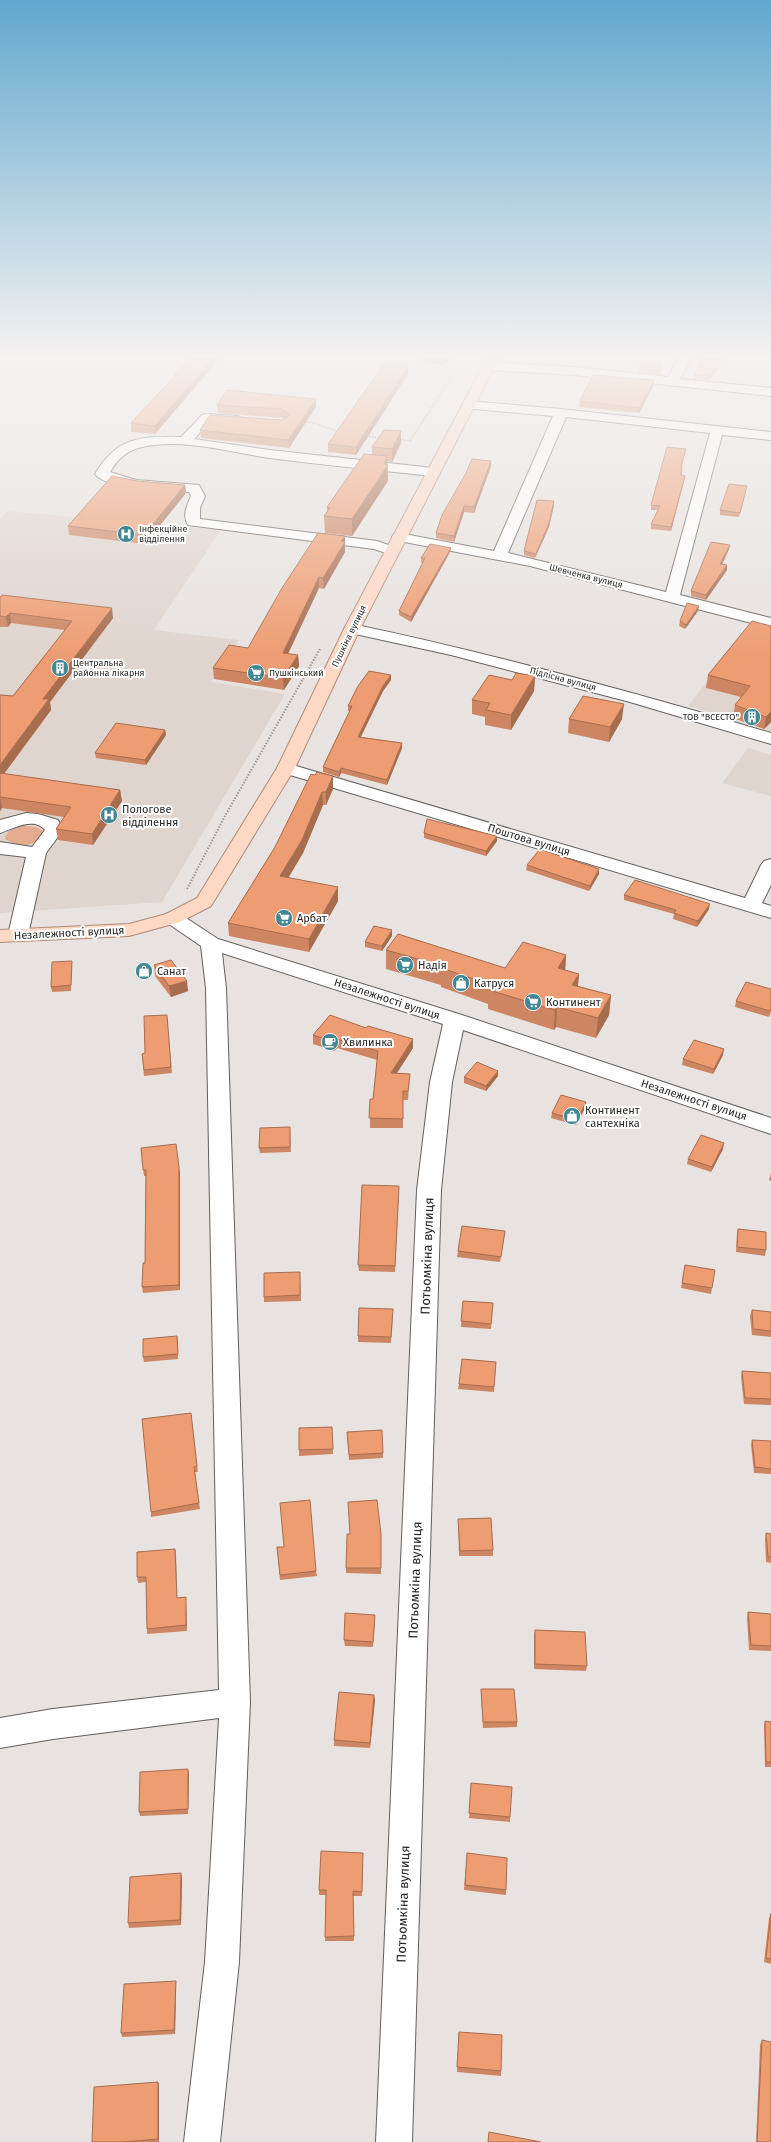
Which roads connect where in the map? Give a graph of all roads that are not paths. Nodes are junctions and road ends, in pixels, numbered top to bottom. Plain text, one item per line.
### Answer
1 (113, 458) edge
2 (306, 458) edge
3 (440, 458) edge
4 (542, 458) edge
5 (709, 458) edge
6 (433, 472) junction
7 (396, 544) junction
8 (500, 556) junction
9 (672, 597) junction
10 (771, 623) edge
11 (352, 629) junction
12 (771, 740) edge
13 (286, 768) junction
14 (0, 826) edge
15 (0, 848) edge
16 (37, 853) junction
17 (771, 865) edge
18 (751, 906) junction
19 (771, 912) edge
20 (173, 918) junction
21 (9, 936) edge
22 (211, 943) junction
23 (454, 1020) junction
24 (768, 1118) edge
25 (235, 1702) junction
26 (0, 1733) edge
27 (202, 2142) edge
28 (394, 2142) edge

1 - 7 street, Шевченка вулиця
2 - 6 street
3 - 6 main road, Пушкіна вулиця
4 - 8 street
5 - 9 street
6 - 7 main road, Пушкіна вулиця
7 - 8 street, Шевченка вулиця
7 - 11 main road, Пушкіна вулиця
8 - 9 street, Шевченка вулиця
9 - 10 street, Шевченка вулиця
11 - 12 street, Підлісна вулиця
11 - 13 main road, Пушкіна вулиця
13 - 18 street, Поштова вулиця
13 - 20 main road, Пушкіна вулиця
14 - 16 street
15 - 16 street
16 - 21 street
17 - 18 street
18 - 19 street, Поштова вулиця
20 - 21 main road, Незалежності вулиця
20 - 22 street, Незалежності вулиця
22 - 23 street, Незалежності вулиця
22 - 25 street
23 - 24 street, Незалежності вулиця
23 - 28 street, Потьомкіна вулиця
25 - 26 street
25 - 27 street

